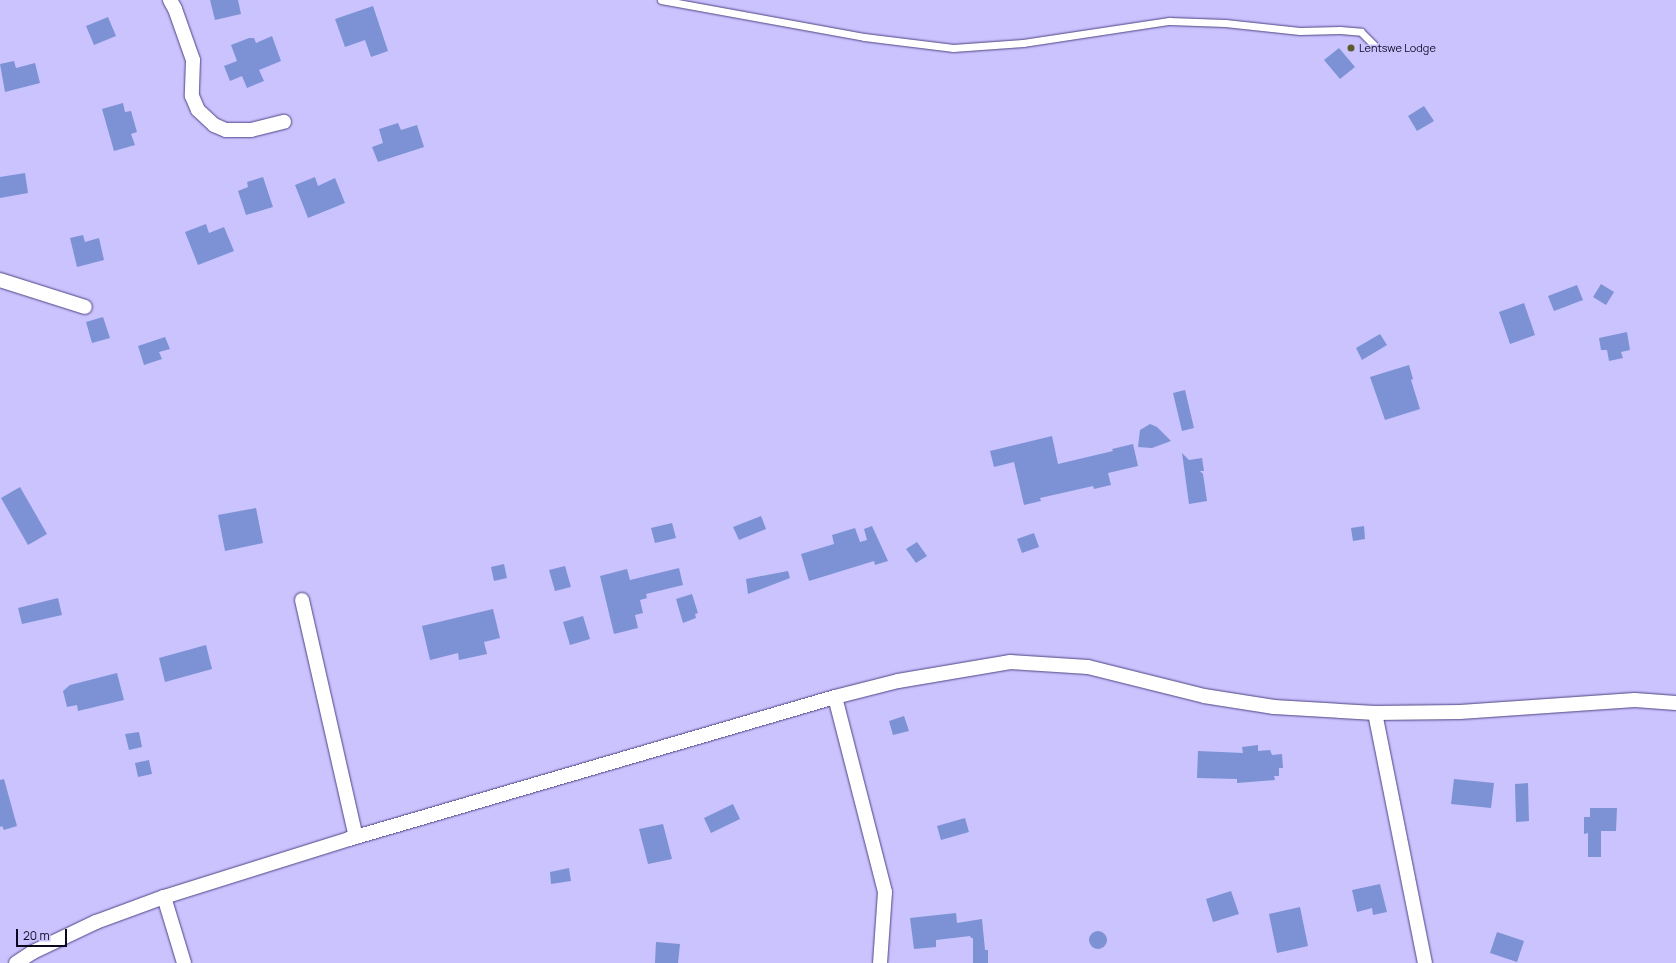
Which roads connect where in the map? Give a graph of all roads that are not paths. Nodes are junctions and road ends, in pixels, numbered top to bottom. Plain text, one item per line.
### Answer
1 (170, 0) edge
2 (661, 0) edge
3 (1374, 45) dead end
4 (284, 122) dead end
5 (0, 280) edge
6 (86, 307) dead end
7 (302, 600) dead end
8 (835, 697) junction
9 (1676, 703) edge
10 (1375, 713) junction
11 (356, 837) junction
12 (164, 896) junction
13 (16, 963) edge
14 (184, 963) edge
15 (880, 963) edge
16 (1425, 963) edge

1 - 4 street
2 - 3 lane
5 - 6 street
7 - 11 street
8 - 10 street
8 - 11 street
8 - 15 street
9 - 10 street
10 - 16 street
11 - 12 street
12 - 13 street
12 - 14 street

